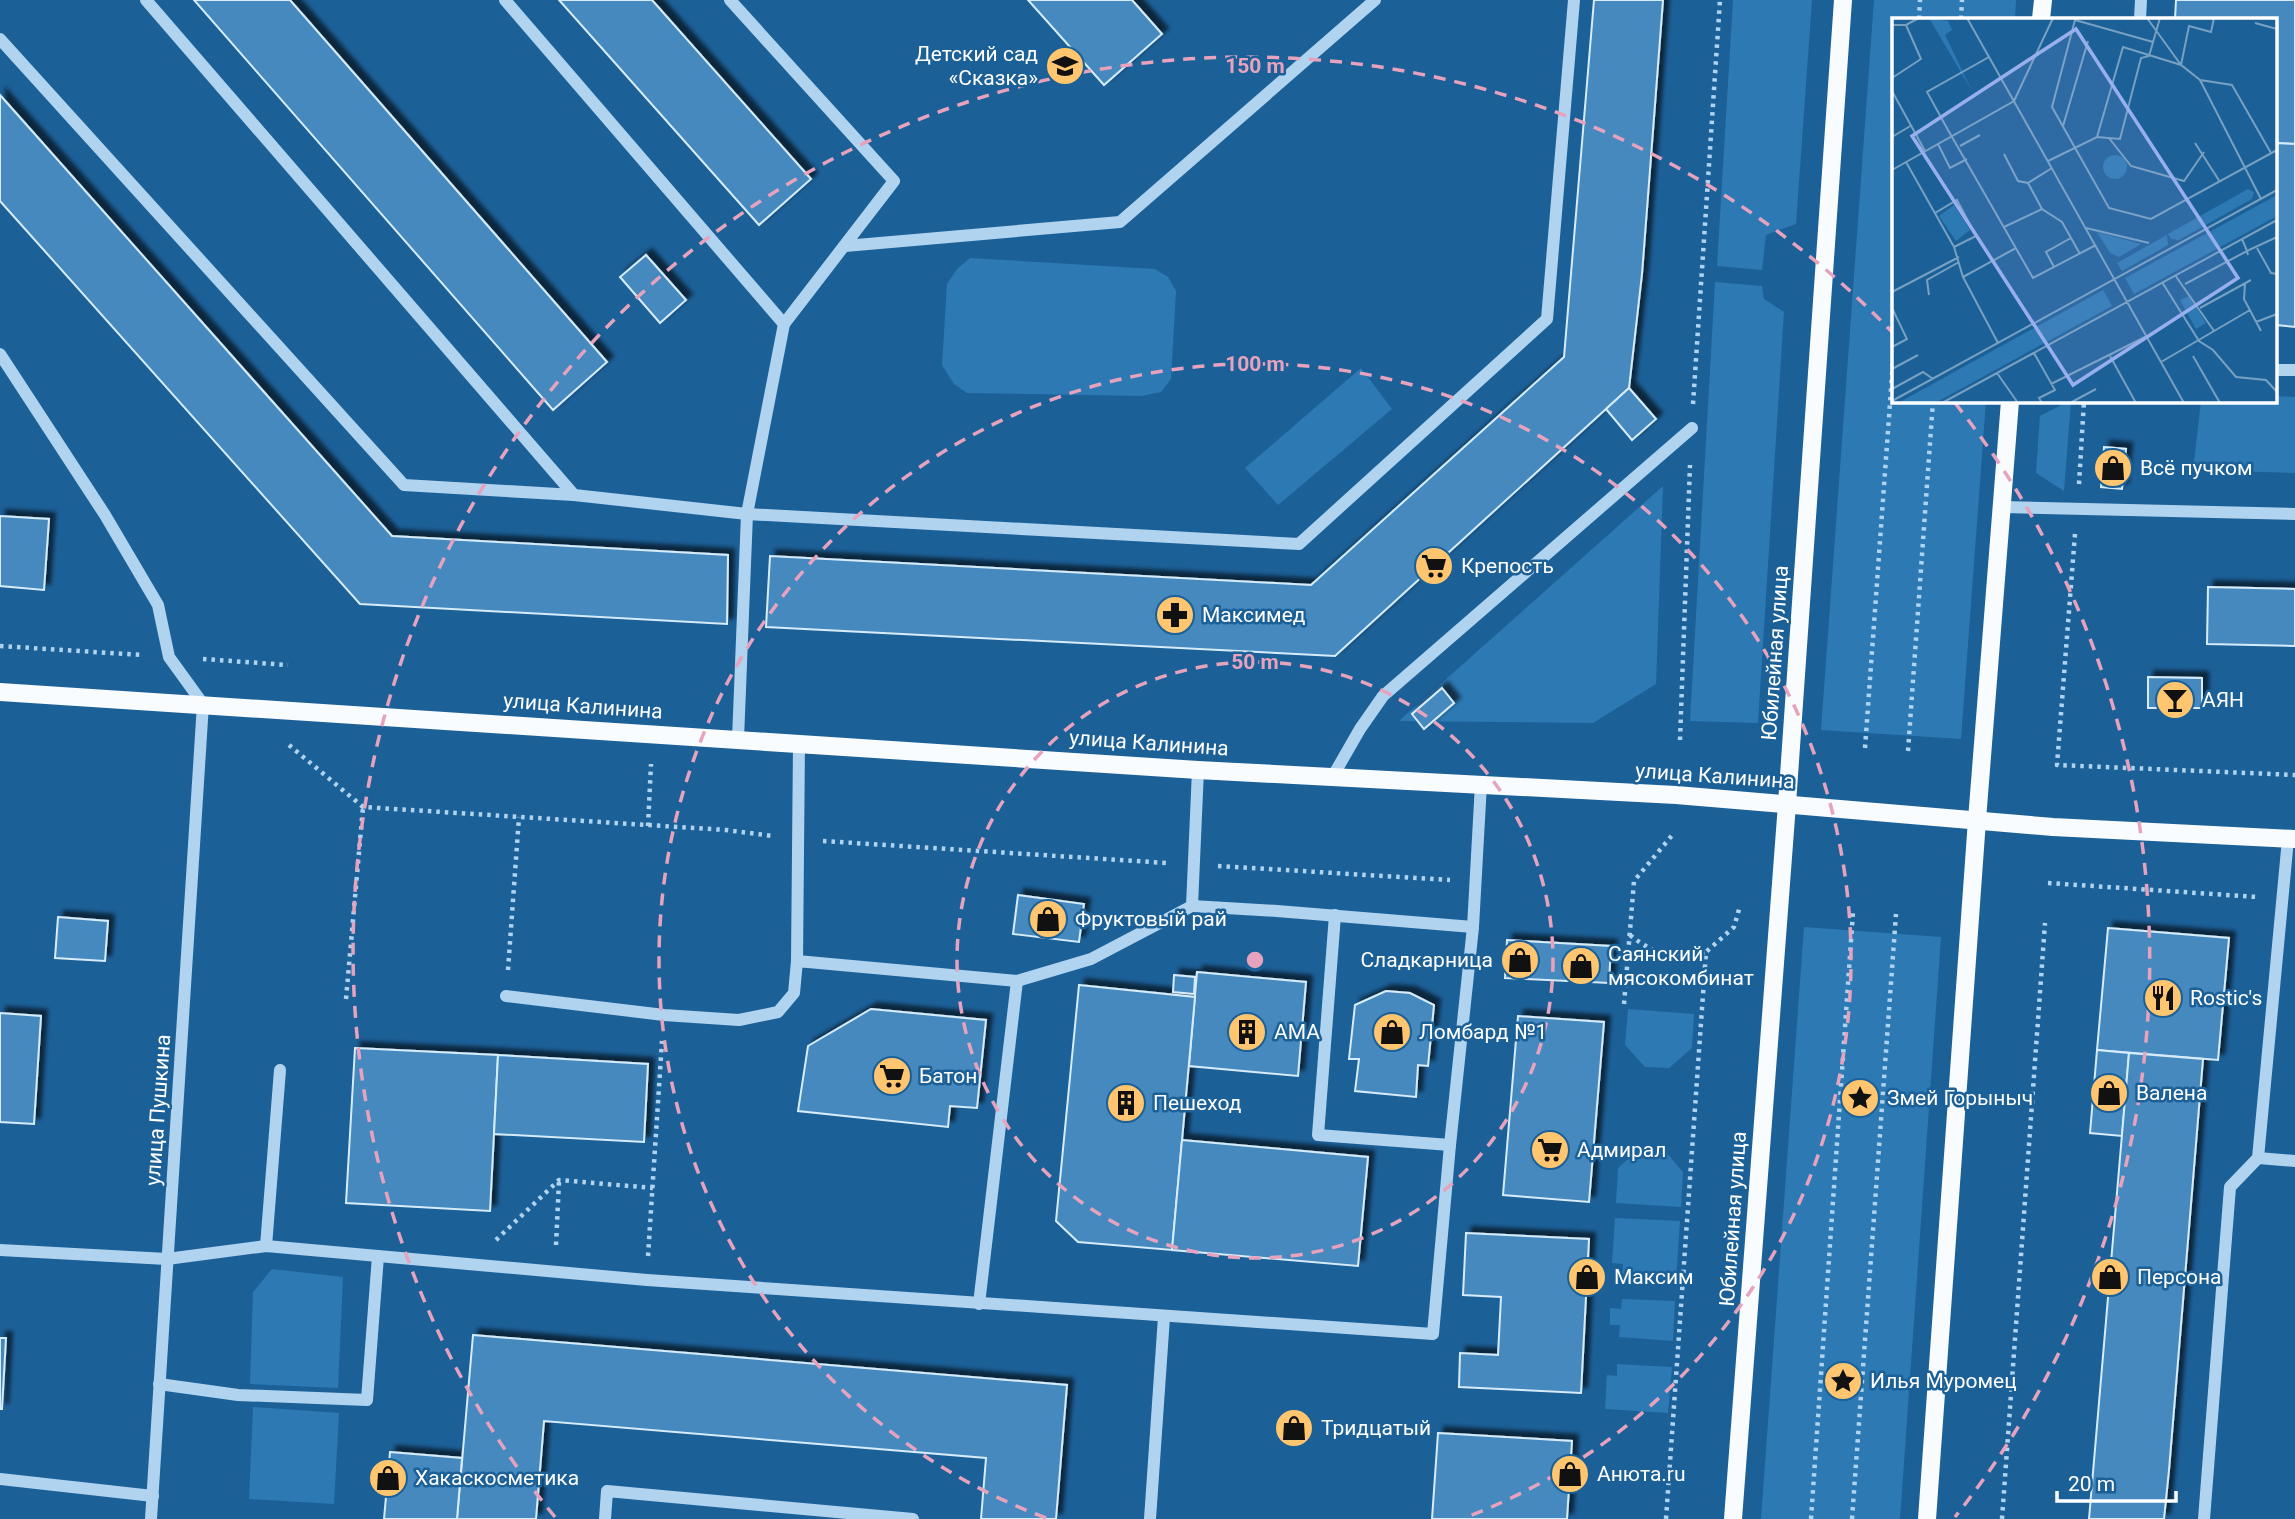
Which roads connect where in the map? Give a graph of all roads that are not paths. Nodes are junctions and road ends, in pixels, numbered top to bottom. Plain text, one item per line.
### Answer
1 (146, 0) edge
2 (505, 0) edge
3 (730, 0) edge
4 (1375, 0) edge
5 (1574, 0) edge
6 (1843, 0) edge
7 (2043, 0) edge
8 (2141, 0) edge
9 (2041, 18) edge
10 (2140, 18) edge
11 (0, 38) edge
12 (845, 246) junction
13 (785, 324) junction
14 (0, 354) edge
15 (2010, 402) edge
16 (1692, 428) road end
17 (574, 495) junction
18 (2002, 507) junction
19 (747, 514) junction
20 (2295, 514) edge
21 (0, 692) edge
22 (203, 704) junction
23 (738, 739) junction
24 (799, 743) junction
25 (1198, 770) junction
26 (1333, 776) junction
27 (1482, 784) junction
28 (1787, 804) junction
29 (1977, 820) junction
30 (2291, 839) edge
31 (1192, 906) junction
32 (1335, 915) junction
33 (1473, 927) junction
34 (797, 961) junction
35 (1017, 981) junction
36 (506, 996) dead end
37 (280, 1070) dead end
38 (1450, 1145) junction
39 (2258, 1158) junction
40 (2295, 1161) edge
41 (266, 1246) junction
42 (0, 1250) edge
43 (378, 1256) junction
44 (167, 1259) junction
45 (979, 1304) junction
46 (1164, 1317) junction
47 (159, 1384) junction
48 (0, 1479) edge
49 (153, 1496) junction
50 (151, 1519) edge
51 (605, 1519) edge
52 (913, 1519) edge
53 (1150, 1519) edge
54 (1733, 1519) edge
55 (1927, 1519) edge
56 (2204, 1519) edge

1 - 17 street
2 - 13 street
3 - 12 street
4 - 12 street
5 - 19 street
6 - 28 main road, Юбилейная улица
7 - 9 main road
8 - 10 street
11 - 17 street
12 - 13 street
13 - 19 street
14 - 22 street
15 - 18 main road
16 - 26 street
17 - 19 street
18 - 20 street
18 - 29 main road
19 - 23 street
21 - 22 main road, улица Калинина
22 - 23 main road, улица Калинина
22 - 44 street, улица Пушкина
23 - 24 main road, улица Калинина
24 - 25 main road, улица Калинина
24 - 34 street
25 - 26 main road, улица Калинина
25 - 31 street
26 - 27 main road, улица Калинина
27 - 28 main road, улица Калинина
27 - 33 street
28 - 29 main road, улица Калинина
28 - 54 main road, Юбилейная улица
29 - 30 main road, улица Калинина
29 - 55 main road
30 - 39 street
31 - 32 street
31 - 35 street
32 - 33 street
32 - 38 street
33 - 38 street
34 - 35 street
34 - 36 street
35 - 45 street
37 - 41 street
38 - 46 street
39 - 40 street
39 - 56 street
41 - 43 street
41 - 44 street
42 - 44 street
43 - 45 street
43 - 47 street
44 - 47 street, улица Пушкина
45 - 46 street
46 - 53 street
47 - 49 street, улица Пушкина
48 - 49 street
49 - 50 street, улица Пушкина
51 - 52 street

